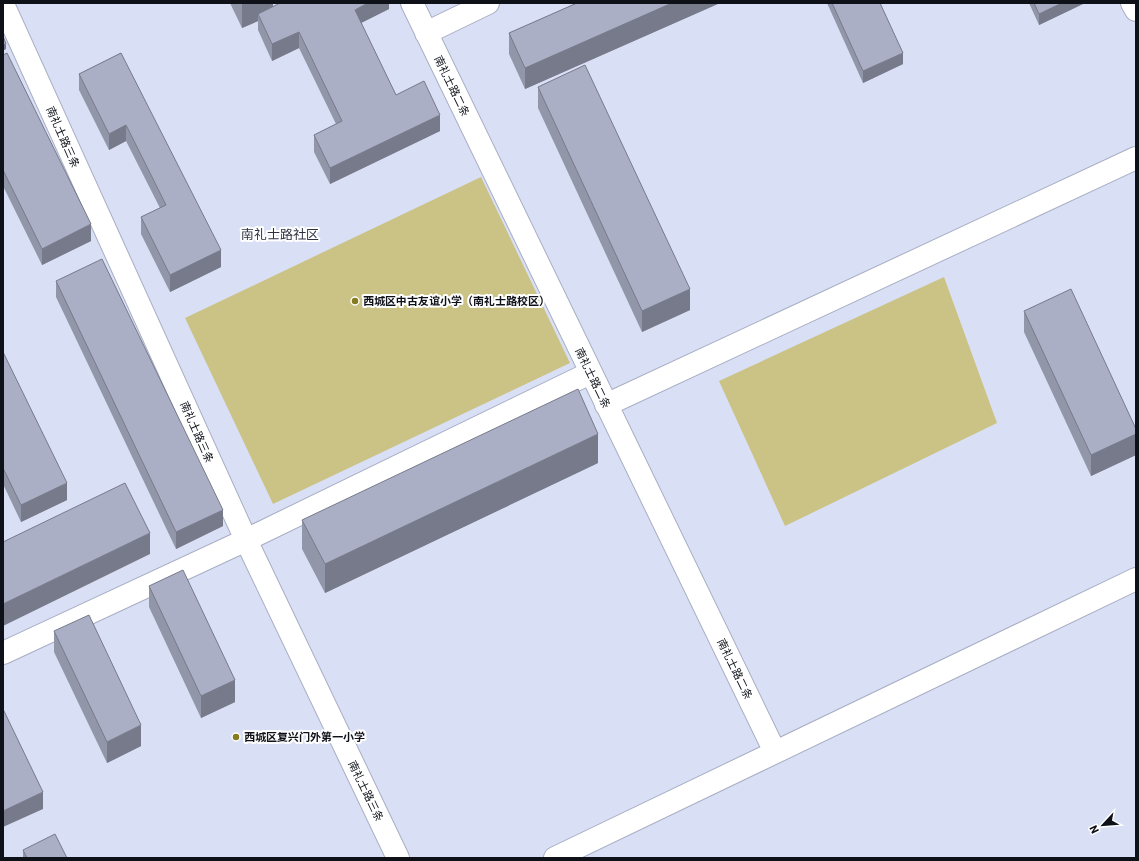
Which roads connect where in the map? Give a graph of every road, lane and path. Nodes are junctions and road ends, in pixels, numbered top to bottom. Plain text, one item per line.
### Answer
1 (412, 3) edge
2 (488, 3) edge
3 (1132, 3) edge
4 (3, 4) edge
5 (1136, 10) edge
6 (426, 33) junction
7 (1136, 158) edge
8 (590, 373) junction
9 (606, 405) junction
10 (246, 540) junction
11 (1136, 579) edge
12 (3, 653) edge
13 (775, 752) junction
14 (398, 858) edge
15 (555, 858) edge

1 - 6 street, 南礼士路二条
2 - 6 street
3 - 5 street
4 - 10 street, 南礼士路三条
6 - 8 street, 南礼士路二条
7 - 9 street
8 - 9 street, 南礼士路二条
8 - 10 street
9 - 13 street, 南礼士路二条
10 - 12 street
10 - 14 street, 南礼士路三条
11 - 13 street
13 - 15 street

